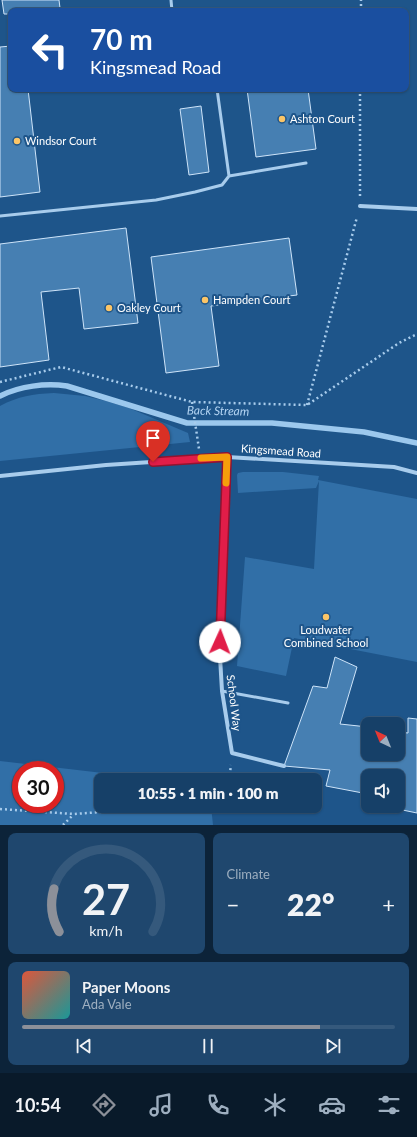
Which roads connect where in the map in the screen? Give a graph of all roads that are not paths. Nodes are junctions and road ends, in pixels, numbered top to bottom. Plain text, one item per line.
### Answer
1 (217, 92) edge
2 (306, 163) dead end
3 (230, 176) junction
4 (360, 206) road end
5 (417, 209) edge
6 (0, 216) edge
7 (227, 457) junction
8 (417, 473) edge
9 (0, 476) edge
10 (222, 690) junction
11 (288, 703) dead end
12 (284, 766) dead end

1 - 3 lane
2 - 3 lane
3 - 6 lane
4 - 5 street
7 - 8 street, Kingsmead Road
7 - 9 street, Kingsmead Road
7 - 10 street, School Way
10 - 11 lane
10 - 12 street, School Way

